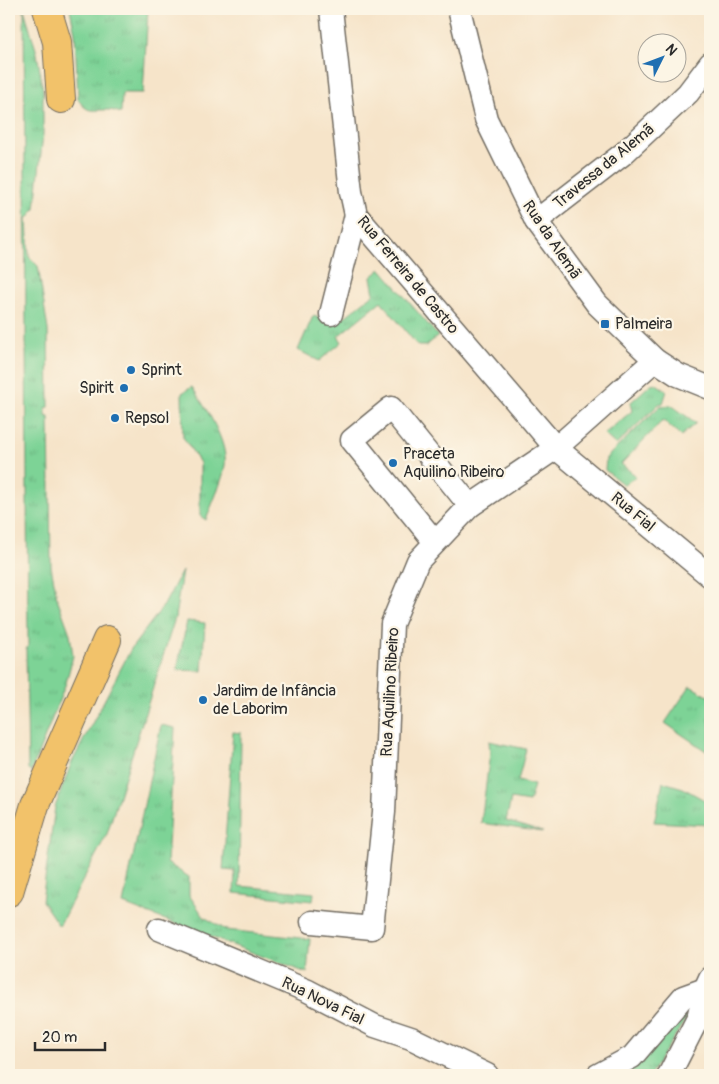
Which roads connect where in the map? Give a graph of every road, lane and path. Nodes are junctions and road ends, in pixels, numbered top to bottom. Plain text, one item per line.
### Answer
1 (47, 9) edge
2 (331, 9) edge
3 (459, 9) edge
4 (710, 64) edge
5 (61, 99) dead end
6 (356, 215) junction
7 (536, 221) junction
8 (331, 314) dead end
9 (655, 360) junction
10 (710, 388) edge
11 (556, 448) junction
12 (470, 506) junction
13 (435, 542) junction
14 (710, 576) edge
15 (107, 640) dead end
16 (9, 892) edge
17 (312, 922) dead end
18 (159, 929) dead end
19 (707, 984) edge
20 (487, 1075) edge
21 (598, 1075) edge
22 (669, 1075) edge

1 - 5 highway
2 - 6 street, Rua Ferreira de Castro
3 - 7 street, Rua da Alemã
4 - 7 street, Travessa da Alemã
6 - 8 street
6 - 11 street, Rua Ferreira de Castro
7 - 9 street, Rua da Alemã
9 - 10 street, Rua da Alemã
9 - 11 street, Rua Aquilino Ribeiro
11 - 12 street, Rua Aquilino Ribeiro
11 - 14 street, Rua Fial
12 - 13 street, Rua Aquilino Ribeiro
12 - 13 street
13 - 17 street, Rua Aquilino Ribeiro
15 - 16 highway
18 - 20 street, Rua Nova Fial
19 - 21 street
19 - 22 street

